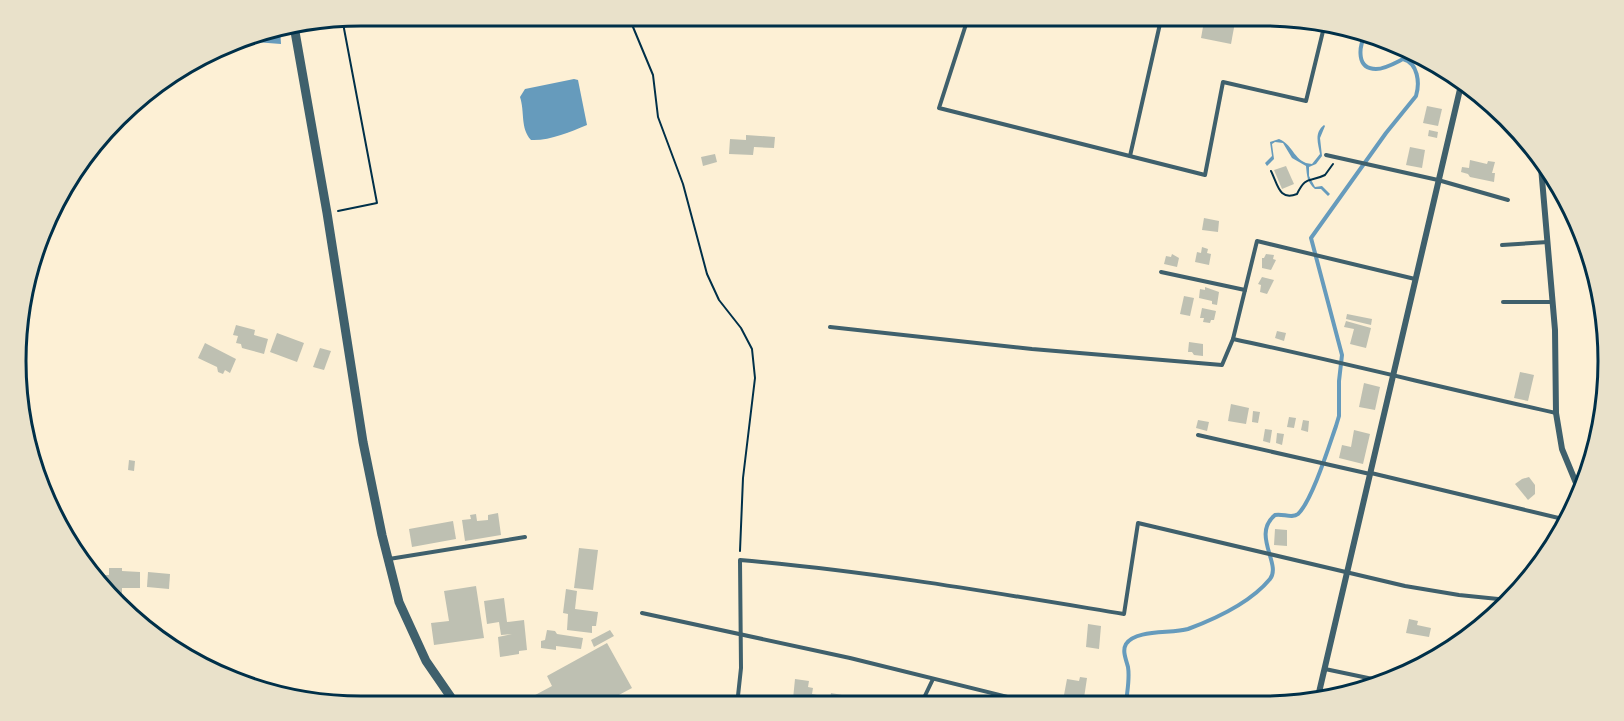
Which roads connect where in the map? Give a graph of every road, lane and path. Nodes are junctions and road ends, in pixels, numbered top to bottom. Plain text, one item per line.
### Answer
1 (632, 25) edge
2 (966, 25) edge
3 (1160, 25) edge
4 (343, 26) edge
5 (1323, 31) edge
6 (295, 32) edge
7 (1460, 90) edge
8 (1326, 155) dead end
9 (1130, 156) junction
10 (1338, 158) junction
11 (1271, 171) dead end
12 (1543, 175) edge
13 (1438, 180) junction
14 (1508, 200) dead end
15 (327, 213) junction
16 (1548, 242) junction
17 (1502, 245) dead end
18 (1161, 272) dead end
19 (1415, 279) junction
20 (1245, 290) junction
21 (1503, 302) dead end
22 (1552, 302) junction
23 (830, 327) dead end
24 (1233, 339) junction
25 (1392, 376) junction
26 (1556, 413) junction
27 (1198, 435) dead end
28 (1370, 473) junction
29 (1576, 482) edge
30 (1559, 518) edge
31 (525, 537) dead end
32 (388, 559) junction
33 (740, 560) junction
34 (1347, 571) junction
35 (1498, 599) edge
36 (642, 614) dead end
37 (741, 633) junction
38 (1325, 669) junction
39 (1370, 678) edge
40 (933, 679) junction
41 (1320, 691) edge
42 (450, 696) edge
43 (738, 696) edge
44 (925, 696) edge
45 (1003, 696) edge

1 - 33 path
2 - 9 lane
3 - 9 lane
4 - 15 path
5 - 9 lane
6 - 15 street
7 - 13 street
8 - 10 lane
10 - 11 path
10 - 13 lane
12 - 16 street
13 - 14 lane
13 - 19 street
15 - 32 street
16 - 17 lane
16 - 22 street
18 - 20 lane
19 - 20 lane
19 - 25 street
20 - 24 lane
21 - 22 lane
22 - 26 street
23 - 24 lane
24 - 25 lane
25 - 26 lane
25 - 28 street
26 - 29 street
27 - 28 lane
28 - 30 lane
28 - 34 street
31 - 32 lane
32 - 42 street
33 - 34 lane
33 - 37 lane
34 - 35 lane
34 - 38 street
36 - 37 lane
37 - 40 lane
37 - 43 lane
38 - 39 lane
38 - 41 street
40 - 44 lane
40 - 45 lane

